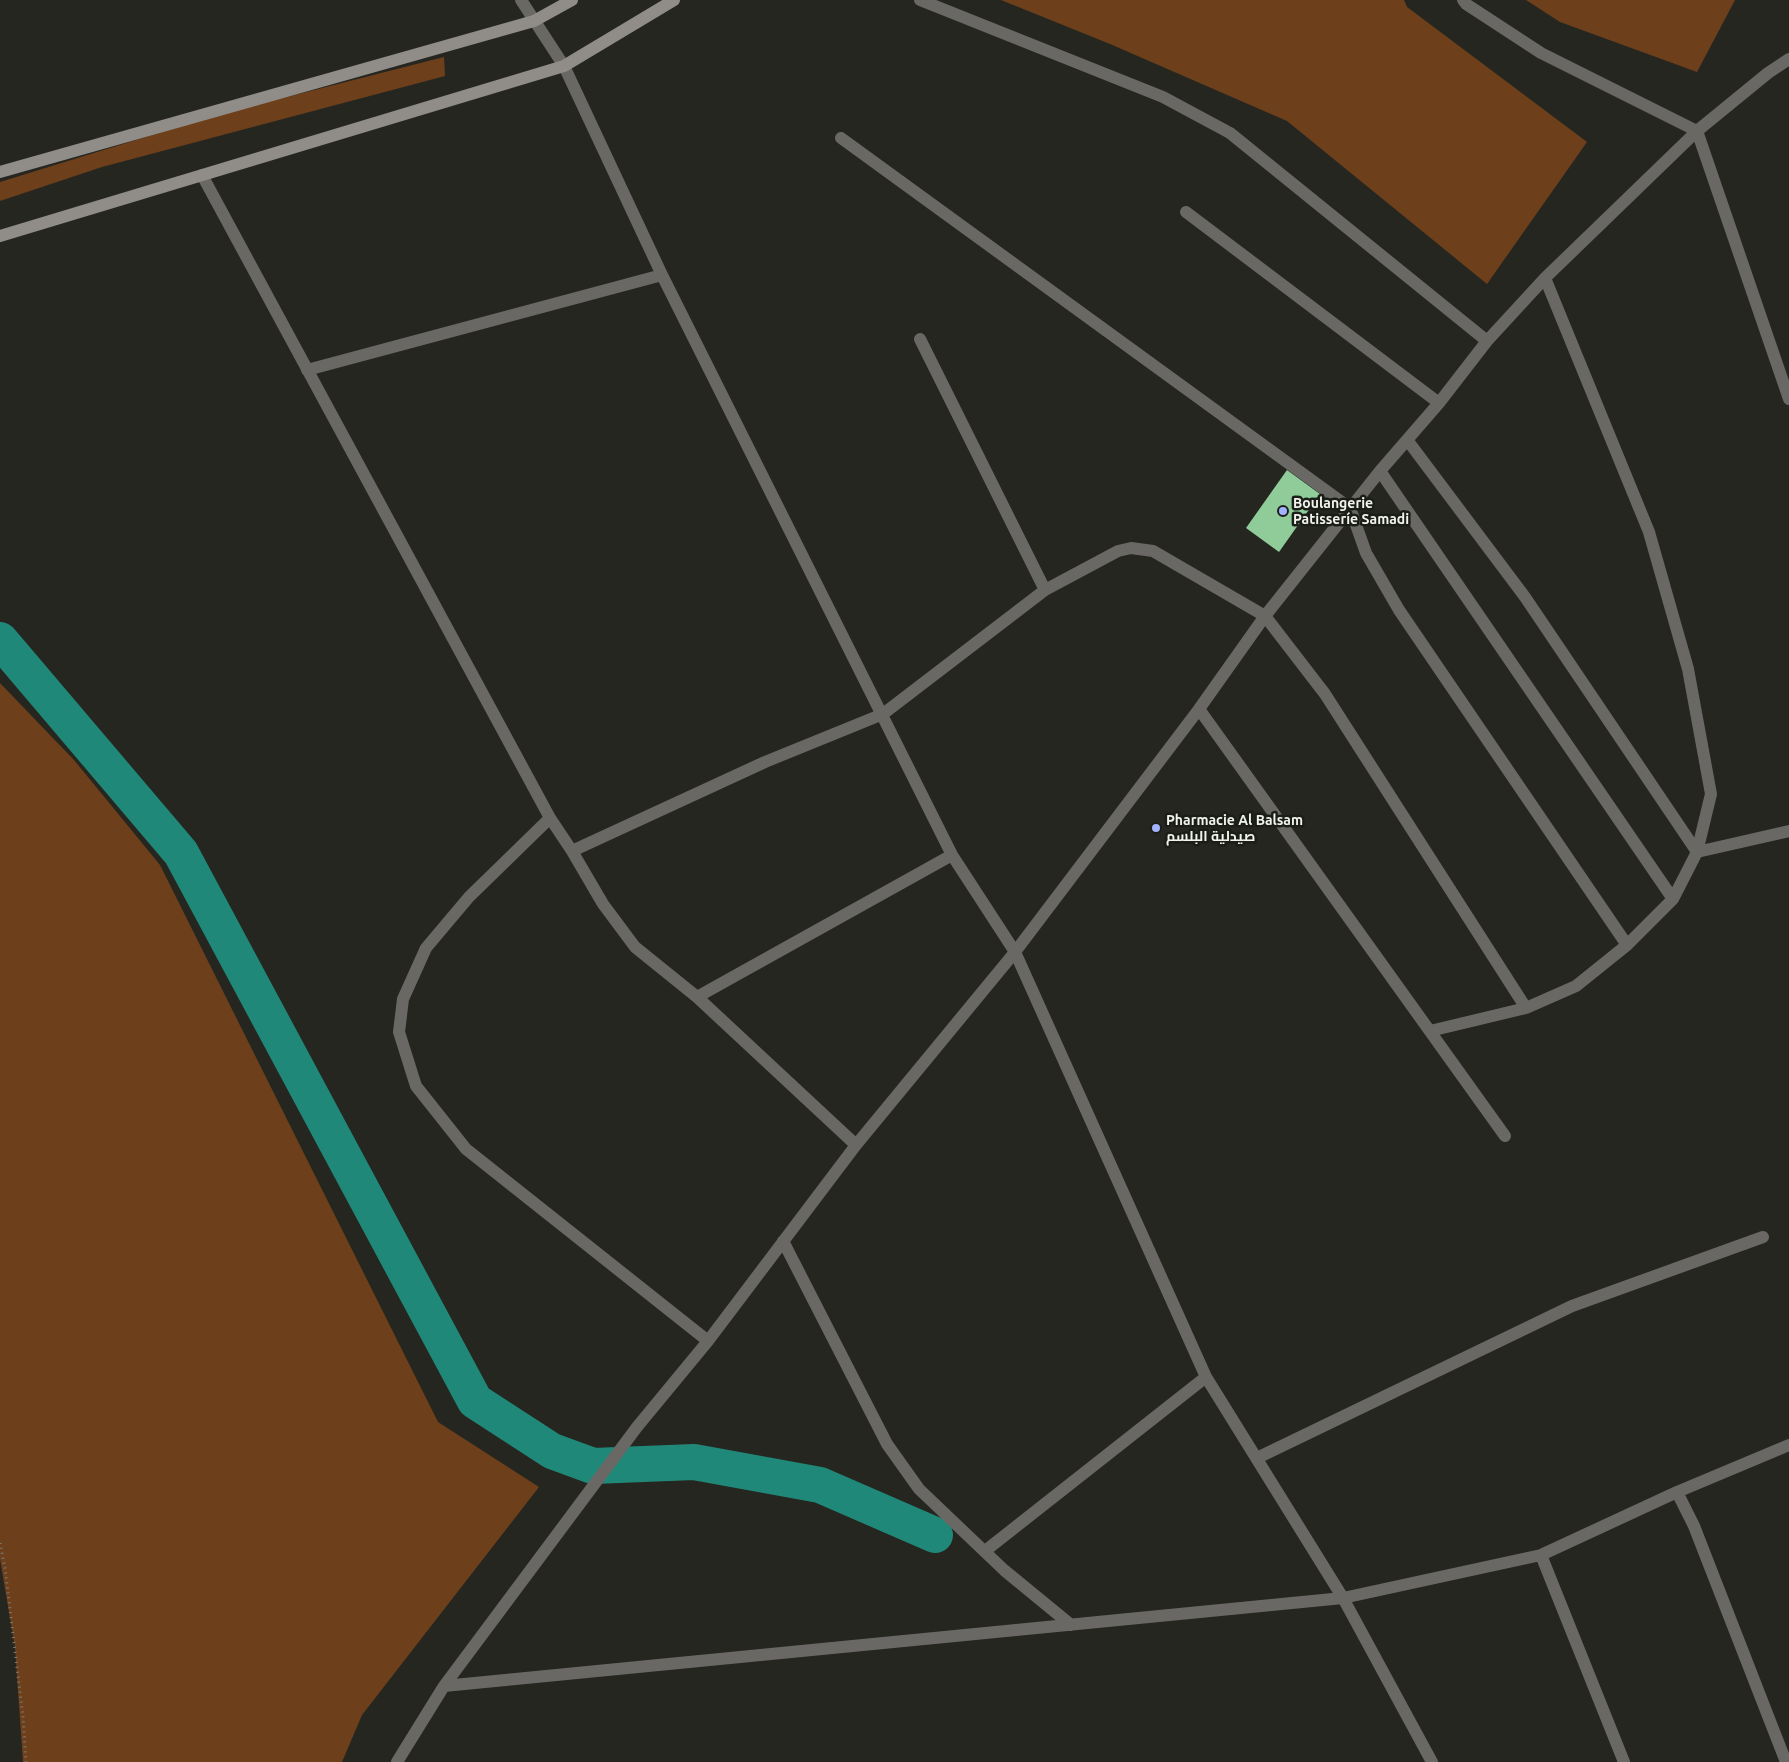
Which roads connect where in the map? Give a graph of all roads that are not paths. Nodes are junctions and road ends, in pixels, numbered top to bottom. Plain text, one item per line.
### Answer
1 (521, 0) edge
2 (572, 0) edge
3 (674, 0) edge
4 (920, 0) edge
5 (1463, 0) edge
6 (534, 21) junction
7 (1789, 59) edge
8 (564, 66) junction
9 (1697, 131) junction
10 (842, 138) dead end
11 (0, 172) edge
12 (202, 175) junction
13 (1186, 212) dead end
14 (0, 236) edge
15 (662, 275) junction
16 (1545, 278) junction
17 (920, 339) dead end
18 (1487, 341) junction
19 (307, 370) junction
20 (1789, 399) edge
21 (1439, 403) junction
22 (1408, 441) junction
23 (1380, 471) junction
24 (1350, 508) junction
25 (1045, 590) junction
26 (1265, 616) junction
27 (1200, 709) junction
28 (883, 714) junction
29 (550, 818) junction
30 (1789, 831) edge
31 (572, 851) junction
32 (1697, 852) junction
33 (952, 855) junction
34 (1673, 899) junction
35 (1628, 944) junction
36 (1015, 952) junction
37 (697, 997) junction
38 (1526, 1008) junction
39 (1430, 1031) junction
40 (1505, 1136) dead end
41 (856, 1145) junction
42 (1763, 1237) dead end
43 (783, 1241) junction
44 (708, 1340) junction
45 (1206, 1377) junction
46 (1789, 1445) edge
47 (1257, 1458) junction
48 (1677, 1492) junction
49 (985, 1551) junction
50 (1541, 1555) junction
51 (1343, 1598) junction
52 (1071, 1625) junction
53 (444, 1686) junction
54 (397, 1762) edge
55 (1432, 1762) edge
56 (1624, 1762) edge
57 (1786, 1762) edge

1 - 6 street
2 - 6 main road
3 - 8 main road
4 - 18 street
5 - 9 street
6 - 8 street
6 - 11 main road
7 - 9 street
8 - 12 main road
8 - 15 street
9 - 16 street
9 - 20 street
10 - 24 street
12 - 14 main road
12 - 19 street
13 - 21 street
15 - 19 street
15 - 28 street
16 - 18 street
16 - 32 street
17 - 25 street
18 - 21 street
19 - 29 street
21 - 22 street
22 - 23 street
22 - 32 street
23 - 24 street
23 - 34 street
24 - 26 street
24 - 35 street
25 - 26 street
25 - 28 street
26 - 27 street
26 - 38 street
27 - 36 street
27 - 39 street
28 - 31 street
28 - 33 street
29 - 31 street
29 - 44 street
30 - 32 street
31 - 37 street
32 - 34 street
33 - 36 street
33 - 37 street
34 - 35 street
35 - 38 street
36 - 41 street
36 - 45 street
37 - 41 street
38 - 39 street
39 - 40 street
41 - 43 street
42 - 47 street
43 - 44 street
43 - 49 street
44 - 53 street
45 - 47 street
45 - 49 street
46 - 48 street
47 - 51 street
48 - 50 street
48 - 57 street
49 - 52 street
50 - 51 street
50 - 56 street
51 - 52 street
51 - 55 street
52 - 53 street
53 - 54 street

